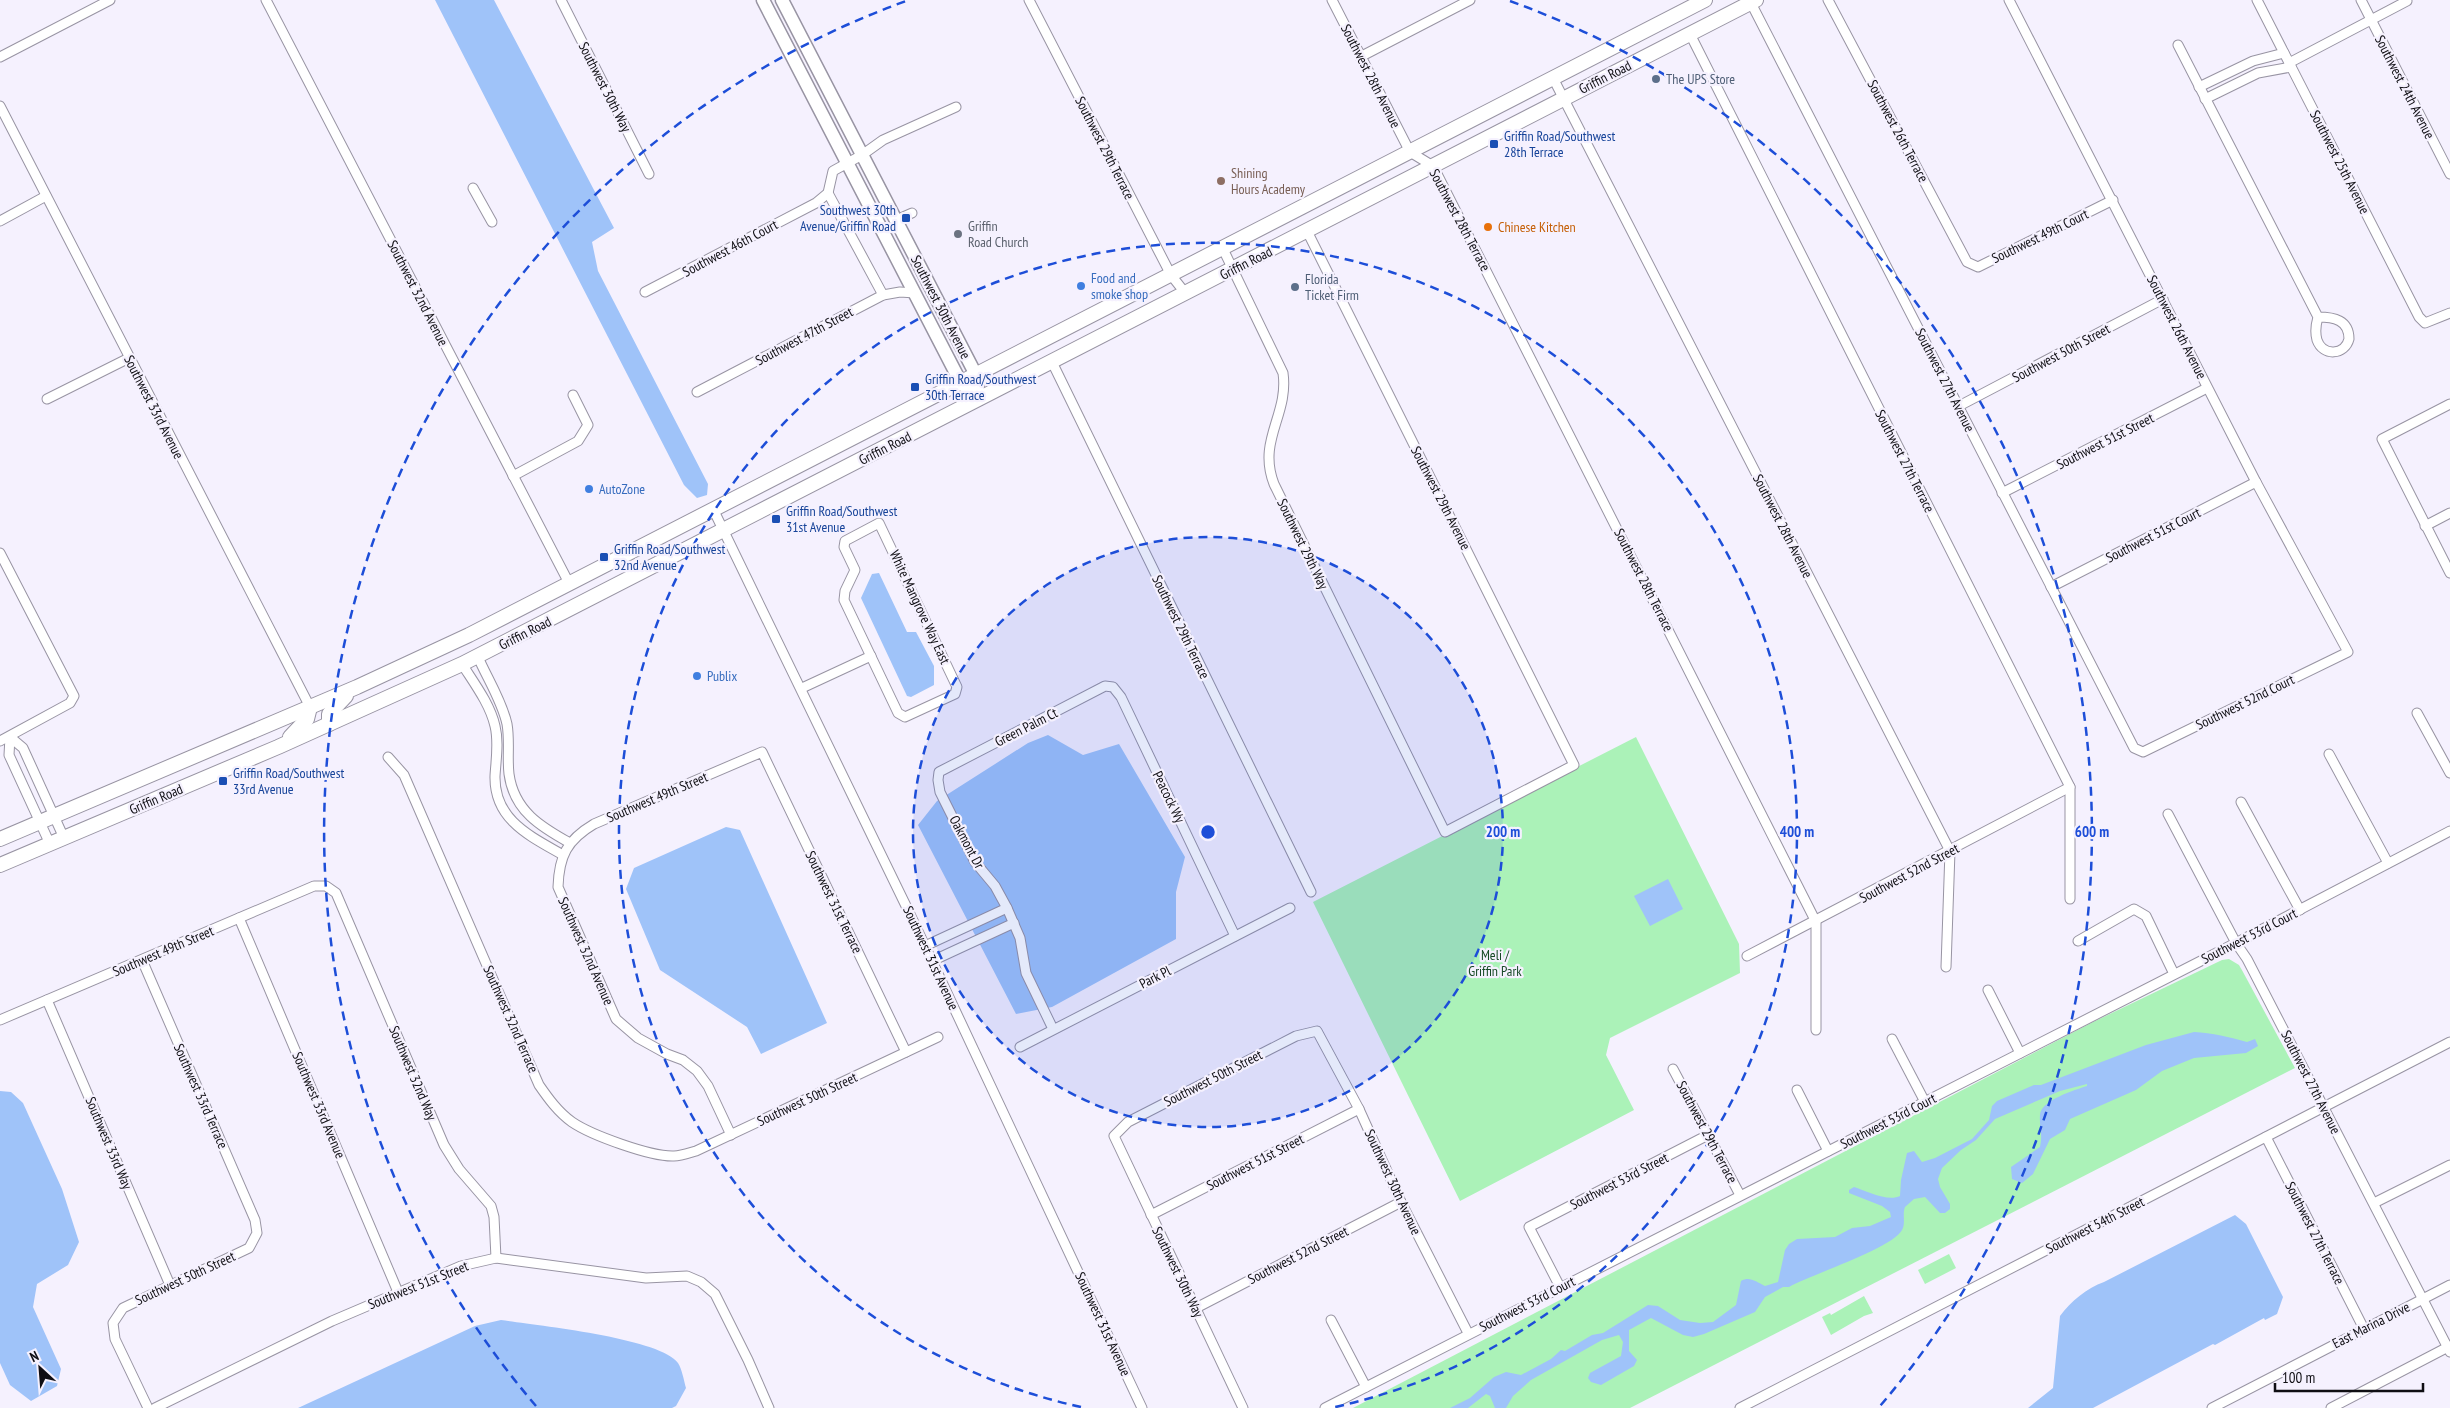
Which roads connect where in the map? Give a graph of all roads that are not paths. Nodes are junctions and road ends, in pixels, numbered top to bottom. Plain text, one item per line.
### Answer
1 (110, 0) edge
2 (266, 0) edge
3 (560, 0) edge
4 (763, 0) edge
5 (782, 0) edge
6 (1029, 0) edge
7 (1332, 0) edge
8 (1470, 0) edge
9 (1705, 0) edge
10 (1732, 0) edge
11 (1828, 0) edge
12 (2009, 0) edge
13 (2257, 0) edge
14 (2361, 0) edge
15 (1753, 1) edge
16 (2407, 1) edge
17 (1720, 18) junction
18 (2371, 20) junction
19 (1690, 34) junction
20 (2178, 45) dead end
21 (2284, 53) junction
22 (0, 57) edge
23 (1360, 57) junction
24 (2290, 65) junction
25 (2229, 72) junction
26 (1553, 78) junction
27 (2235, 84) junction
28 (2199, 86) junction
29 (1563, 99) junction
30 (2205, 99) junction
31 (0, 106) edge
32 (956, 107) dead end
33 (1410, 152) junction
34 (862, 156) junction
35 (848, 163) junction
36 (1433, 166) junction
37 (649, 174) dead end
38 (2450, 174) edge
39 (473, 188) dead end
40 (828, 194) junction
41 (46, 196) junction
42 (2113, 200) junction
43 (912, 213) dead end
44 (896, 220) junction
45 (0, 221) edge
46 (492, 222) dead end
47 (1307, 231) junction
48 (1223, 249) junction
49 (1967, 262) joint
50 (1233, 269) junction
51 (1171, 275) junction
52 (646, 292) dead end
53 (914, 293) junction
54 (1186, 294) junction
55 (882, 295) junction
56 (2163, 299) junction
57 (2450, 313) edge
58 (2318, 317) junction
59 (129, 358) junction
60 (1052, 362) junction
61 (976, 375) junction
62 (961, 383) junction
63 (2207, 388) junction
64 (697, 392) dead end
65 (573, 395) dead end
66 (979, 399) junction
67 (47, 400) dead end
68 (2450, 404) edge
69 (1959, 406) junction
70 (513, 476) junction
71 (2256, 482) junction
72 (2002, 493) junction
73 (714, 511) junction
74 (2450, 512) edge
75 (2425, 526) junction
76 (725, 531) junction
77 (0, 553) edge
78 (2450, 573) edge
79 (570, 585) junction
80 (2051, 587) junction
81 (529, 631) junction
82 (2348, 652) joint
83 (871, 656) junction
84 (478, 657) junction
85 (462, 664) junction
86 (356, 687) junction
87 (1113, 687) joint
88 (802, 688) junction
89 (310, 707) junction
90 (2417, 713) dead end
91 (329, 724) junction
92 (10, 737) junction
93 (0, 742) edge
94 (278, 747) junction
95 (762, 752) joint
96 (2143, 752) joint
97 (2329, 754) dead end
98 (388, 757) dead end
99 (939, 772) joint
100 (2450, 773) edge
101 (2070, 787) junction
102 (2241, 802) dead end
103 (2168, 814) dead end
104 (54, 817) junction
105 (40, 823) junction
106 (2450, 831) edge
107 (1445, 832) joint
108 (64, 838) junction
109 (0, 839) edge
110 (570, 843) junction
111 (50, 844) junction
112 (1950, 852) junction
113 (563, 855) junction
114 (2388, 863) junction
115 (0, 866) edge
116 (326, 886) joint
117 (1311, 892) dead end
118 (2070, 900) dead end
119 (1007, 908) junction
120 (1290, 908) dead end
121 (2300, 910) junction
122 (239, 918) junction
123 (1014, 922) junction
124 (1816, 922) junction
125 (1235, 936) junction
126 (2078, 941) dead end
127 (2236, 943) junction
128 (925, 946) junction
129 (1747, 956) dead end
130 (142, 960) junction
131 (932, 961) junction
132 (1946, 967) dead end
133 (2174, 974) junction
134 (1988, 990) dead end
135 (47, 1000) junction
136 (0, 1020) edge
137 (1053, 1029) junction
138 (1816, 1030) dead end
139 (1317, 1031) joint
140 (938, 1037) dead end
141 (1892, 1039) dead end
142 (2450, 1042) edge
143 (1020, 1047) dead end
144 (906, 1052) junction
145 (2020, 1053) junction
146 (1673, 1069) dead end
147 (1797, 1090) dead end
148 (1925, 1102) junction
149 (2324, 1107) junction
150 (1359, 1109) junction
151 (731, 1135) junction
152 (1708, 1135) junction
153 (1114, 1136) joint
154 (2266, 1137) junction
155 (1828, 1151) junction
156 (2450, 1165) edge
157 (1740, 1195) junction
158 (1401, 1202) junction
159 (2374, 1203) junction
160 (1150, 1215) junction
161 (256, 1233) joint
162 (496, 1258) junction
163 (170, 1285) junction
164 (2450, 1285) edge
165 (1560, 1287) junction
166 (398, 1292) junction
167 (2422, 1299) junction
168 (1196, 1308) junction
169 (1331, 1320) dead end
170 (2364, 1329) junction
171 (1468, 1333) junction
172 (2449, 1348) edge
173 (1366, 1387) junction
174 (148, 1408) edge
175 (155, 1408) edge
176 (769, 1408) edge
177 (1142, 1408) edge
178 (1243, 1408) edge
179 (1325, 1408) edge
180 (1740, 1408) edge
181 (2212, 1408) edge
182 (2330, 1408) edge

1 - 22 street
2 - 70 street, Southwest 32nd Avenue
3 - 37 street, Southwest 30th Way
4 - 35 main road, Southwest 30th Avenue
5 - 34 main road, Southwest 30th Avenue
6 - 51 street, Southwest 29th Terrace
7 - 23 street, Southwest 28th Avenue
8 - 23 street
9 - 26 main road, Griffin Road
10 - 17 main road
11 - 49 street, Southwest 26th Terrace
12 - 42 street, Southwest 26th Avenue
13 - 21 street, Southwest 25th Avenue
14 - 18 street, Southwest 24th Avenue
15 - 17 main road, Griffin Road
15 - 69 street, Southwest 27th Avenue
16 - 18 street
17 - 19 main road, Griffin Road
18 - 24 street
18 - 38 street, Southwest 24th Avenue
19 - 29 main road, Griffin Road
19 - 101 street, Southwest 27th Terrace
20 - 28 street
21 - 24 street, Southwest 25th Avenue
21 - 25 street
23 - 33 street, Southwest 28th Avenue
24 - 27 street
24 - 57 street, Southwest 25th Avenue
25 - 27 street
25 - 28 street
26 - 29 street, Southwest 28th Avenue
26 - 33 main road, Griffin Road
27 - 30 street
28 - 30 street
29 - 36 main road, Griffin Road
29 - 112 street, Southwest 28th Avenue
30 - 58 street
31 - 41 street, Southwest 33rd Avenue
32 - 34 street
33 - 36 street, Southwest 28th Terrace
33 - 48 main road, Griffin Road
34 - 35 street
34 - 44 main road, Southwest 30th Avenue
35 - 40 street
35 - 53 main road, Southwest 30th Avenue
36 - 47 main road, Griffin Road
36 - 124 street, Southwest 28th Terrace
39 - 46 street
40 - 52 street, Southwest 46th Court
40 - 55 street
41 - 45 street
41 - 59 street, Southwest 33rd Avenue
42 - 49 street, Southwest 49th Court
42 - 56 street, Southwest 26th Avenue
43 - 44 street
44 - 61 main road, Southwest 30th Avenue
47 - 50 main road, Griffin Road
47 - 107 street, Southwest 29th Avenue
48 - 50 street, Southwest 29th Way
48 - 51 main road, Griffin Road
50 - 54 main road, Griffin Road
50 - 107 street, Southwest 29th Way
51 - 54 street, Southwest 29th Terrace
51 - 61 main road, Griffin Road
53 - 55 street, Southwest 47th Street
53 - 62 main road, Southwest 30th Avenue
54 - 60 main road, Griffin Road
55 - 64 street, Southwest 47th Street
56 - 63 street, Southwest 26th Avenue
56 - 69 street, Southwest 50th Street
58 - 58 street
59 - 67 street
59 - 89 street, Southwest 33rd Avenue
60 - 66 main road, Griffin Road
60 - 117 street, Southwest 29th Terrace
61 - 62 main road, Griffin Road
61 - 66 main road, Southwest 30th Avenue
62 - 66 main road, Southwest 30th Avenue
62 - 73 main road, Griffin Road
63 - 71 street, Southwest 26th Avenue
63 - 72 street, Southwest 51st Street
65 - 70 street
66 - 76 main road, Griffin Road
68 - 75 street
69 - 72 street, Southwest 27th Avenue
70 - 79 street, Southwest 32nd Avenue
71 - 80 street, Southwest 51st Court
71 - 82 street, Southwest 26th Avenue
72 - 80 street, Southwest 27th Avenue
73 - 76 street, Southwest 31st Avenue
73 - 79 main road, Griffin Road
74 - 75 street
75 - 78 street
76 - 81 main road, Griffin Road
76 - 88 street, Southwest 31st Avenue
77 - 92 street
79 - 81 main road
79 - 86 main road, Griffin Road
80 - 96 street, Southwest 27th Avenue
81 - 84 main road, Griffin Road
82 - 96 street, Southwest 52nd Court
83 - 83 street, White Mangrove Way East
83 - 88 street
84 - 85 main road, Griffin Road
84 - 110 street
85 - 91 main road, Griffin Road
85 - 113 street
86 - 89 main road, Griffin Road
86 - 91 main road
87 - 99 street, Green Palm Ct
87 - 125 street, Peacock Wy
88 - 128 street, Southwest 31st Avenue
89 - 94 main road
89 - 104 main road, Griffin Road
90 - 100 street
91 - 94 main road, Griffin Road
92 - 93 street
92 - 104 street
92 - 105 street
94 - 108 main road, Griffin Road
95 - 110 street, Southwest 49th Street
95 - 144 street, Southwest 31st Terrace
97 - 114 street
98 - 151 street, Southwest 32nd Terrace
99 - 119 street, Oakmont Dr
101 - 112 street, Southwest 52nd Street
101 - 118 street, Southwest 27th Terrace
102 - 121 street
103 - 127 street, Southwest 27th Avenue
104 - 105 main road, Griffin Road
104 - 108 street
105 - 109 main road, Griffin Road
105 - 111 street
106 - 114 street, Southwest 53rd Court
108 - 111 main road, Griffin Road
110 - 113 street, Southwest 49th Street
111 - 115 main road, Griffin Road
112 - 124 street, Southwest 52nd Street
112 - 132 street, Southwest 28th Avenue
113 - 151 street, Southwest 32nd Avenue
114 - 121 street, Southwest 53rd Court
116 - 122 street, Southwest 49th Street
116 - 162 street, Southwest 32nd Way
119 - 123 street, Oakmont Dr
119 - 128 street
120 - 125 street, Park Pl
121 - 127 street, Southwest 53rd Court
122 - 130 street, Southwest 49th Street
122 - 166 street, Southwest 33rd Avenue
123 - 131 street
123 - 137 street
124 - 129 street, Southwest 52nd Street
124 - 138 street, Southwest 28th Terrace
125 - 137 street, Park Pl
126 - 133 street
127 - 133 street, Southwest 53rd Court
127 - 149 street, Southwest 27th Avenue
128 - 131 street, Southwest 31st Avenue
130 - 135 street, Southwest 49th Street
130 - 161 street, Southwest 33rd Terrace
131 - 177 street, Southwest 31st Avenue
133 - 145 street, Southwest 53rd Court
134 - 145 street
135 - 136 street, Southwest 49th Street
135 - 163 street, Southwest 33rd Way
137 - 143 street, Park Pl
139 - 150 street, Southwest 30th Avenue
139 - 153 street, Southwest 50th Street
140 - 144 street, Southwest 50th Street
141 - 148 street
142 - 149 street, Southwest 54th Street
144 - 151 street, Southwest 50th Street
145 - 148 street, Southwest 53rd Court
146 - 152 street, Southwest 29th Terrace
147 - 155 street
148 - 155 street, Southwest 53rd Court
149 - 154 street, Southwest 54th Street
149 - 159 street, Southwest 27th Avenue
150 - 158 street, Southwest 30th Avenue
150 - 160 street, Southwest 51st Street
152 - 157 street, Southwest 29th Terrace
152 - 165 street, Southwest 53rd Street
153 - 160 street, Southwest 30th Way
154 - 170 street, Southwest 27th Terrace
154 - 180 street, Southwest 54th Street
155 - 157 street, Southwest 53rd Court
156 - 159 street
157 - 165 street, Southwest 53rd Court
158 - 168 street, Southwest 52nd Street
158 - 171 street, Southwest 30th Avenue
159 - 167 street, Southwest 27th Avenue
160 - 168 street, Southwest 30th Way
161 - 163 street, Southwest 50th Street
162 - 166 street, Southwest 51st Street
162 - 176 street, Southwest 51st Street
163 - 174 street, Southwest 50th Street
164 - 167 street, East Marina Drive
165 - 171 street, Southwest 53rd Court
166 - 175 street, Southwest 51st Street
167 - 170 street, East Marina Drive
167 - 172 street, Southwest 27th Avenue
168 - 178 street, Southwest 30th Way
169 - 173 street
170 - 181 street, East Marina Drive
171 - 173 street, Southwest 53rd Court
172 - 182 street
173 - 179 street, Southwest 53rd Court

